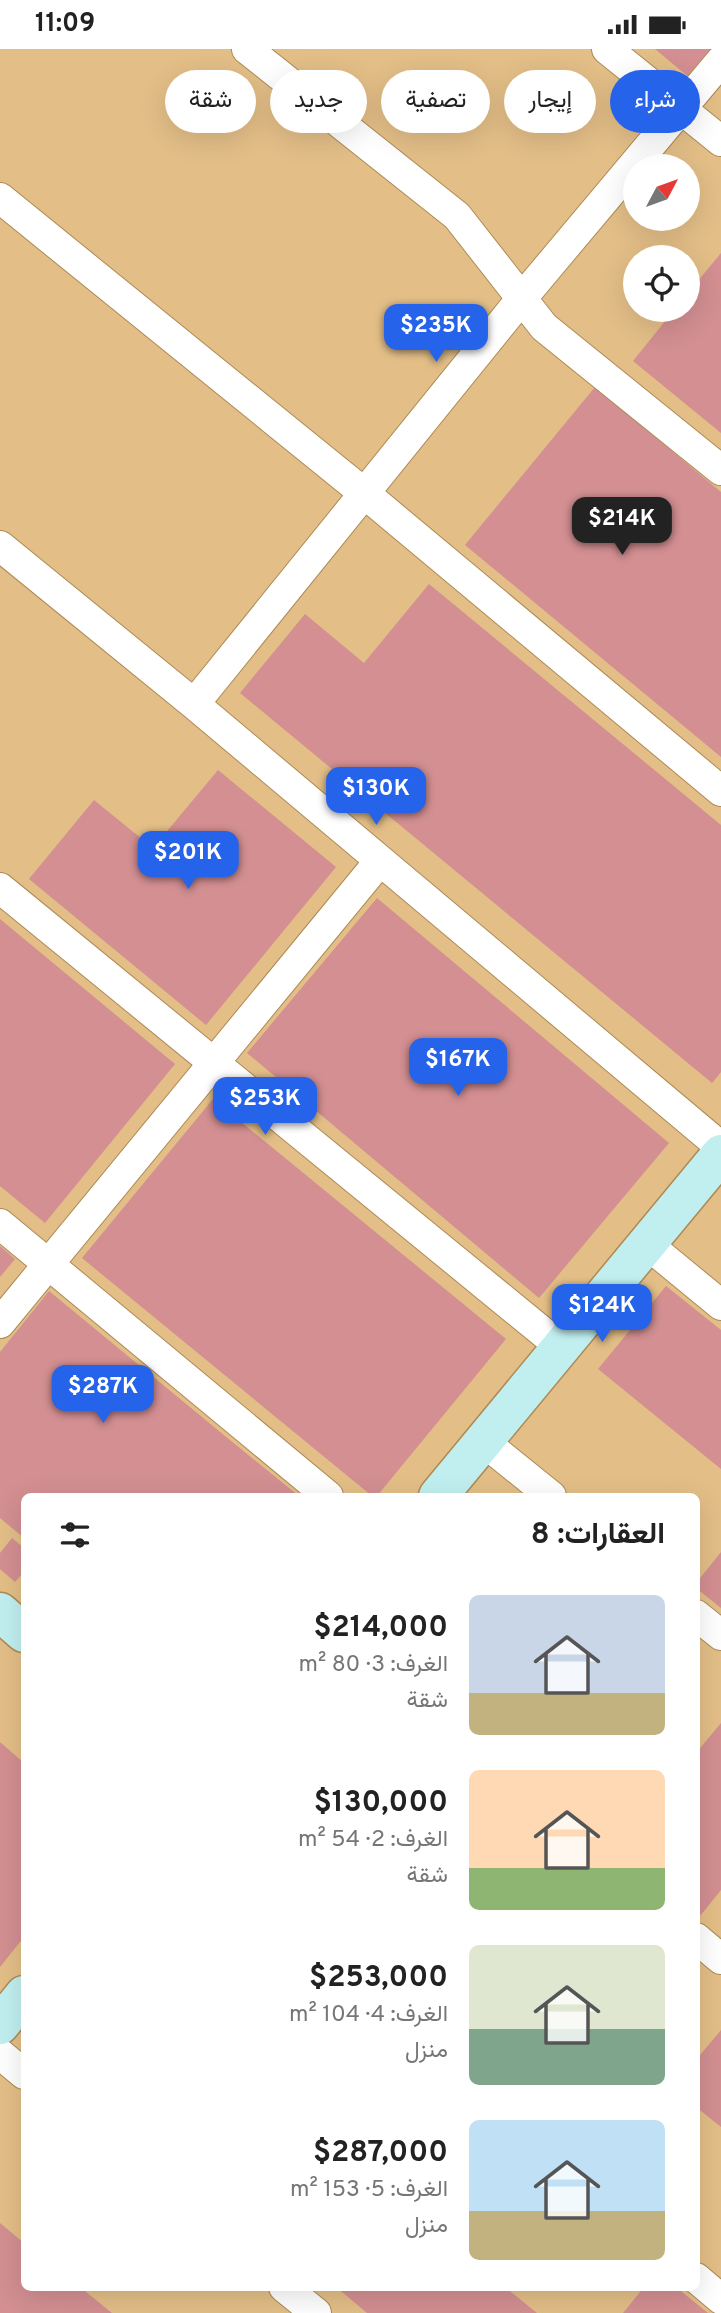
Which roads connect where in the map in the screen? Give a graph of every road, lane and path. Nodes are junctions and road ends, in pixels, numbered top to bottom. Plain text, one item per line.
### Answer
1 (247, 49) edge
2 (607, 49) edge
3 (721, 61) edge
4 (633, 70) edge
5 (700, 86) edge
6 (700, 124) edge
7 (660, 133) edge
8 (721, 141) edge
9 (0, 198) edge
10 (522, 299) junction
11 (721, 470) edge
12 (364, 493) junction
13 (0, 546) edge
14 (194, 704) junction
15 (721, 791) edge
16 (379, 862) junction
17 (0, 888) edge
18 (213, 1062) junction
19 (721, 1147) edge
20 (721, 1154) edge
21 (0, 1224) edge
22 (647, 1244) junction
23 (46, 1263) junction
24 (721, 1305) edge
25 (0, 1323) edge
26 (561, 1347) junction
27 (483, 1441) junction
28 (324, 1493) edge
29 (440, 1493) edge
30 (547, 1493) edge
31 (700, 1618) edge
32 (721, 1635) edge
33 (700, 1941) edge
34 (721, 1959) edge
35 (21, 1999) edge
36 (0, 2025) edge
37 (0, 2054) edge
38 (21, 2072) edge
39 (700, 2281) edge
40 (289, 2291) edge
41 (721, 2299) edge
42 (316, 2313) edge

1 - 10 street
2 - 4 street
3 - 5 street
6 - 8 street
7 - 10 street
9 - 12 street
10 - 11 street
10 - 12 street
12 - 14 street
12 - 15 street
13 - 14 street
14 - 16 street
16 - 18 street
16 - 19 street
17 - 18 street
18 - 23 street
18 - 26 street
20 - 22 street
21 - 23 street
22 - 24 street
22 - 26 street
23 - 25 street
23 - 28 street
26 - 27 street
27 - 29 street
27 - 30 street
31 - 32 street
33 - 34 street
35 - 36 street
37 - 38 street
39 - 41 street
40 - 42 street

